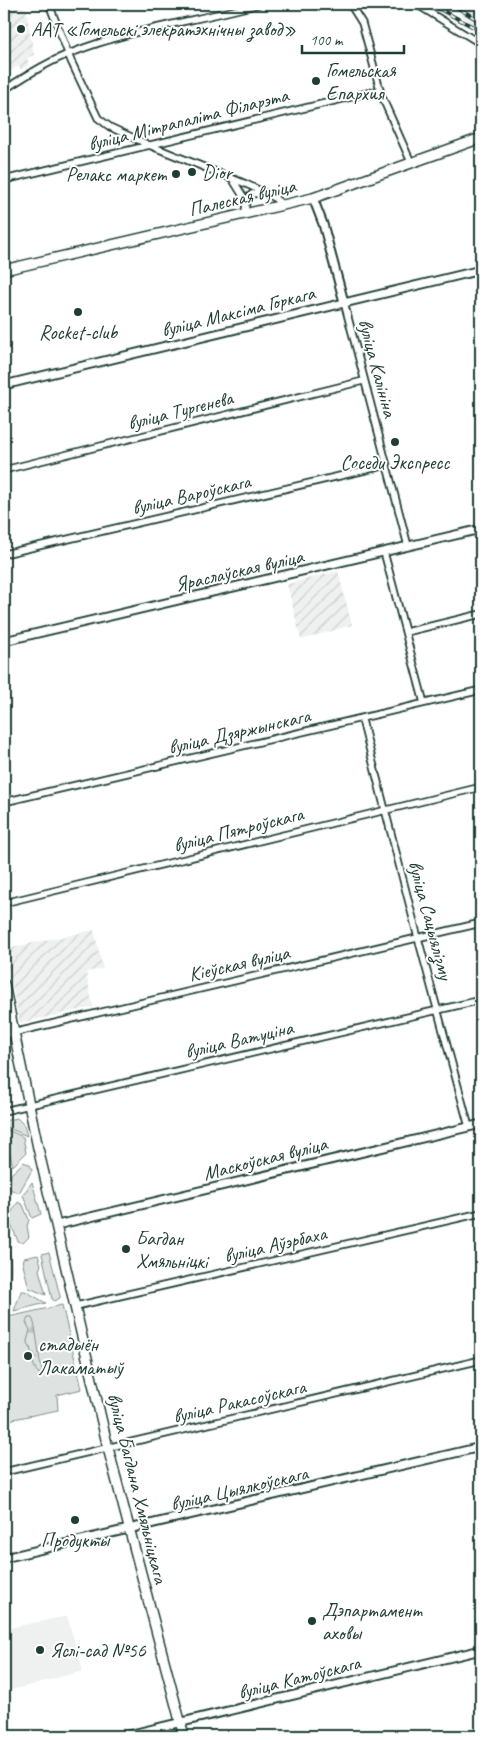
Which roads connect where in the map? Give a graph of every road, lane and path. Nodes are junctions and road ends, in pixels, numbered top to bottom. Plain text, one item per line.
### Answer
1 (49, 4) edge
2 (259, 4) edge
3 (350, 4) edge
4 (416, 4) edge
5 (481, 44) edge
6 (69, 54) junction
7 (4, 90) edge
8 (380, 90) junction
9 (481, 138) edge
10 (150, 146) junction
11 (411, 162) junction
12 (4, 180) edge
13 (233, 180) junction
14 (262, 193) junction
15 (313, 198) junction
16 (246, 201) junction
17 (283, 205) junction
18 (245, 214) junction
19 (4, 270) edge
20 (481, 270) edge
21 (344, 302) junction
22 (363, 381) junction
23 (4, 386) edge
24 (387, 465) junction
25 (4, 470) edge
26 (481, 529) edge
27 (408, 546) junction
28 (384, 552) junction
29 (4, 554) edge
30 (481, 614) edge
31 (406, 632) junction
32 (4, 641) edge
33 (481, 690) edge
34 (424, 703) junction
35 (362, 720) junction
36 (481, 787) edge
37 (4, 802) edge
38 (386, 809) junction
39 (4, 903) edge
40 (481, 923) edge
41 (418, 938) junction
42 (4, 984) edge
43 (481, 1000) edge
44 (438, 1010) junction
45 (14, 1033) junction
46 (4, 1035) edge
47 (29, 1105) junction
48 (4, 1111) edge
49 (481, 1124) edge
50 (469, 1127) junction
51 (481, 1213) edge
52 (57, 1226) junction
53 (76, 1306) junction
54 (481, 1360) edge
55 (481, 1447) edge
56 (108, 1448) junction
57 (4, 1472) edge
58 (131, 1530) junction
59 (4, 1558) edge
60 (481, 1650) edge
61 (180, 1723) junction
62 (124, 1736) edge
63 (184, 1736) edge

1 - 6 street
2 - 6 street
3 - 8 street
4 - 5 street
6 - 7 street
6 - 10 street
8 - 10 street, вуліца Мітрапаліта Філарэта
8 - 11 street
9 - 11 main road, Палеская вуліца
10 - 12 street, вуліца Мітрапаліта Філарэта
10 - 13 street
11 - 15 main road, Палеская вуліца
13 - 14 street
13 - 16 street
14 - 16 street, Палеская вуліца
14 - 17 street
15 - 17 main road, Палеская вуліца
15 - 21 street, вуліца Калініна
16 - 18 street
17 - 18 main road, Палеская вуліца
18 - 19 main road, Палеская вуліца
20 - 21 street, вуліца Максіма Горкага
21 - 22 street, вуліца Калініна
21 - 23 street, вуліца Максіма Горкага
22 - 24 street, вуліца Калініна
22 - 25 street, вуліца Тургенева
24 - 27 street, вуліца Калініна
24 - 29 street, вуліца Вароўскага
26 - 27 street, Яраслаўская вуліца
27 - 28 street, Яраслаўская вуліца
28 - 31 street
28 - 32 street, Яраслаўская вуліца
30 - 31 street
31 - 34 street
33 - 34 street, вуліца Дзяржынскага
34 - 35 street, вуліца Дзяржынскага
35 - 37 street, вуліца Дзяржынскага
35 - 38 street, вуліца Сацыялізму
36 - 38 street, вуліца Пятроўскага
38 - 39 street, вуліца Пятроўскага
38 - 41 street, вуліца Сацыялізму
40 - 41 street, Кіеўская вуліца
41 - 44 street, вуліца Сацыялізму
41 - 45 street, Кіеўская вуліца
42 - 45 main road, вуліца Багдана Хмяльніцкага
43 - 44 street, вуліца Ватуціна
44 - 47 street, вуліца Ватуціна
44 - 50 street, вуліца Сацыялізму
45 - 46 street, Кіеўская вуліца
45 - 47 main road, вуліца Багдана Хмяльніцкага
47 - 48 street, вуліца Ватуціна
47 - 52 main road, вуліца Багдана Хмяльніцкага
49 - 50 street, Маскоўская вуліца
50 - 52 street, Маскоўская вуліца
51 - 53 street, вуліца Аўэрбаха
52 - 53 main road, вуліца Багдана Хмяльніцкага
53 - 56 main road, вуліца Багдана Хмяльніцкага
54 - 56 street, вуліца Ракасоўскага
55 - 58 street, вуліца Цыялкоўскага
56 - 57 street, вуліца Ракасоўскага
56 - 58 main road, вуліца Багдана Хмяльніцкага
58 - 59 street, вуліца Цыялкоўскага
58 - 61 main road, вуліца Багдана Хмяльніцкага
60 - 61 street, вуліца Катоўскага
61 - 62 street, вуліца Катоўскага
61 - 63 main road, вуліца Багдана Хмяльніцкага

